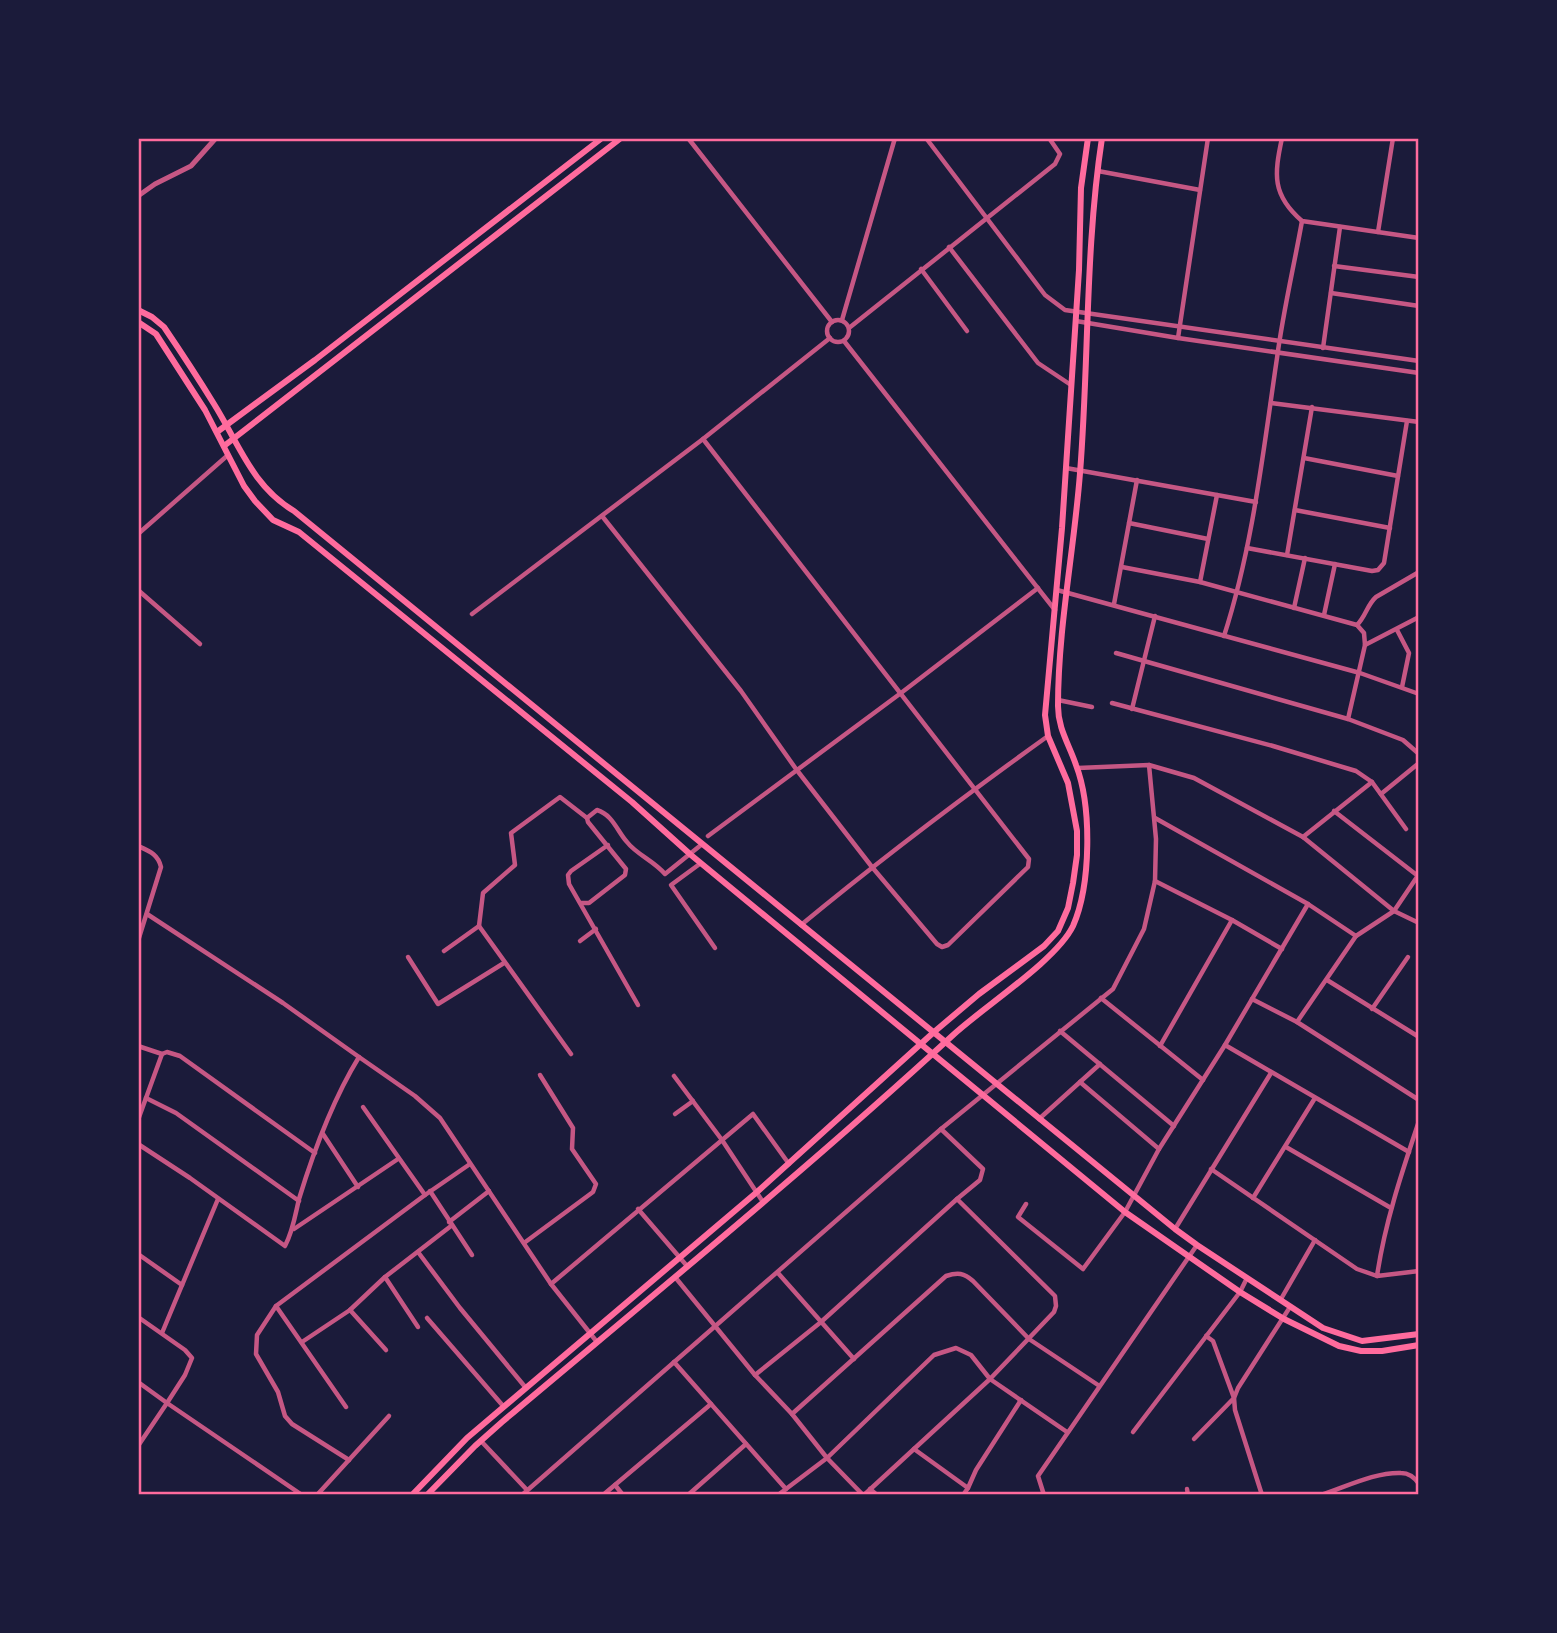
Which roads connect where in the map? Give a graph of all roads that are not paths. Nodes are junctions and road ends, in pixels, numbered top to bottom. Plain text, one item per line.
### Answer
1 (216, 138) edge
2 (602, 138) edge
3 (621, 138) edge
4 (688, 138) edge
5 (895, 138) edge
6 (926, 138) edge
7 (1049, 138) edge
8 (1088, 138) edge
9 (1102, 138) edge
10 (1208, 138) edge
11 (1282, 138) edge
12 (1393, 138) edge
13 (1097, 171) junction
14 (1200, 190) junction
15 (140, 191) edge
16 (985, 218) junction
17 (1302, 221) junction
18 (1340, 226) junction
19 (1378, 232) junction
20 (1419, 238) edge
21 (949, 247) junction
22 (1334, 266) junction
23 (921, 269) junction
24 (1419, 277) edge
25 (1331, 293) junction
26 (1419, 306) edge
27 (138, 310) edge
28 (1076, 310) junction
29 (1088, 311) junction
30 (842, 320) junction
31 (1076, 321) junction
32 (138, 322) edge
33 (832, 322) junction
34 (1088, 323) junction
35 (1180, 327) junction
36 (849, 328) junction
37 (967, 331) dead end
38 (830, 338) junction
39 (1178, 338) junction
40 (844, 341) junction
41 (1280, 341) junction
42 (1323, 348) junction
43 (1278, 354) junction
44 (1419, 361) edge
45 (1419, 373) edge
46 (1071, 385) junction
47 (1270, 403) junction
48 (1312, 407) junction
49 (1407, 421) junction
50 (1419, 422) edge
51 (226, 425) junction
52 (217, 432) junction
53 (234, 439) junction
54 (703, 439) junction
55 (224, 446) junction
56 (228, 454) junction
57 (1304, 458) junction
58 (1066, 468) junction
59 (1081, 469) junction
60 (1398, 475) junction
61 (1137, 480) junction
62 (1217, 495) junction
63 (1256, 502) junction
64 (1296, 510) junction
65 (602, 516) junction
66 (1129, 523) junction
67 (1390, 528) junction
68 (138, 534) edge
69 (1208, 539) junction
70 (1247, 548) junction
71 (1287, 555) junction
72 (1305, 558) junction
73 (1335, 564) junction
74 (1122, 567) junction
75 (1419, 572) edge
76 (1200, 582) junction
77 (1038, 588) junction
78 (138, 590) edge
79 (1057, 590) junction
80 (1068, 593) junction
81 (1238, 593) junction
82 (1114, 604) junction
83 (1294, 608) junction
84 (1055, 611) junction
85 (472, 614) dead end
86 (1324, 615) junction
87 (1155, 616) junction
88 (1419, 617) edge
89 (1357, 625) junction
90 (1397, 630) junction
91 (1224, 636) junction
92 (200, 644) dead end
93 (1365, 645) junction
94 (1116, 653) dead end
95 (1143, 660) junction
96 (1360, 673) junction
97 (1402, 687) junction
98 (901, 693) junction
99 (1419, 694) edge
100 (1058, 700) junction
101 (1112, 703) dead end
102 (1092, 707) dead end
103 (1132, 709) junction
104 (1348, 719) junction
105 (1048, 736) junction
106 (1071, 754) junction
107 (1419, 754) edge
108 (1059, 759) junction
109 (1419, 763) edge
110 (1149, 765) junction
111 (1078, 768) junction
112 (796, 769) junction
113 (1372, 782) junction
114 (975, 788) junction
115 (1381, 794) junction
116 (1334, 811) junction
117 (587, 818) junction
118 (1154, 818) junction
119 (1406, 829) dead end
120 (708, 836) dead end
121 (1303, 837) junction
122 (608, 845) junction
123 (701, 845) junction
124 (138, 846) edge
125 (691, 855) junction
126 (701, 863) junction
127 (872, 867) junction
128 (665, 874) junction
129 (1418, 875) edge
130 (1156, 881) junction
131 (671, 885) junction
132 (581, 903) junction
133 (1308, 904) junction
134 (1068, 908) junction
135 (1078, 910) junction
136 (1394, 911) junction
137 (147, 914) junction
138 (1233, 920) junction
139 (1419, 923) edge
140 (801, 925) junction
141 (479, 926) junction
142 (596, 929) junction
143 (1356, 936) junction
144 (580, 941) dead end
145 (138, 942) edge
146 (715, 948) dead end
147 (1282, 949) junction
148 (444, 951) dead end
149 (408, 957) dead end
150 (1408, 957) dead end
151 (503, 962) junction
152 (1327, 979) junction
153 (1101, 998) junction
154 (1252, 999) junction
155 (638, 1004) dead end
156 (1372, 1009) junction
157 (1297, 1022) junction
158 (1060, 1031) junction
159 (934, 1032) junction
160 (1419, 1037) edge
161 (946, 1042) junction
162 (922, 1043) junction
163 (1225, 1045) junction
164 (138, 1046) edge
165 (1160, 1046) junction
166 (933, 1053) junction
167 (162, 1054) junction
168 (571, 1054) dead end
169 (359, 1057) junction
170 (1100, 1064) junction
171 (1271, 1073) junction
172 (540, 1075) dead end
173 (674, 1076) dead end
174 (1203, 1080) junction
175 (1080, 1082) junction
176 (995, 1084) junction
177 (983, 1094) junction
178 (146, 1098) junction
179 (1315, 1098) junction
180 (1419, 1100) edge
181 (693, 1101) junction
182 (363, 1107) dead end
183 (852, 1107) junction
184 (675, 1114) dead end
185 (862, 1118) junction
186 (138, 1119) edge
187 (1039, 1119) junction
188 (1419, 1121) edge
189 (1174, 1126) junction
190 (942, 1129) junction
191 (322, 1134) junction
192 (722, 1140) junction
193 (138, 1144) edge
194 (1286, 1147) junction
195 (1159, 1149) junction
196 (1409, 1152) junction
197 (316, 1153) junction
198 (398, 1159) junction
199 (470, 1164) junction
200 (789, 1164) junction
201 (1211, 1169) junction
202 (358, 1187) junction
203 (430, 1191) junction
204 (489, 1191) junction
205 (757, 1192) junction
206 (425, 1195) junction
207 (1135, 1197) junction
208 (1253, 1198) junction
209 (218, 1199) junction
210 (957, 1199) junction
211 (299, 1201) junction
212 (763, 1202) junction
213 (1026, 1204) dead end
214 (1391, 1208) junction
215 (638, 1209) junction
216 (1125, 1212) junction
217 (450, 1224) junction
218 (1175, 1229) junction
219 (293, 1230) junction
220 (1315, 1240) junction
221 (524, 1242) junction
222 (1196, 1245) junction
223 (418, 1252) junction
224 (138, 1254) edge
225 (472, 1255) dead end
226 (1189, 1256) junction
227 (680, 1258) junction
228 (687, 1266) junction
229 (1419, 1271) edge
230 (778, 1273) junction
231 (675, 1276) junction
232 (1377, 1276) junction
233 (1248, 1277) junction
234 (385, 1278) junction
235 (551, 1283) junction
236 (182, 1285) junction
237 (1240, 1292) junction
238 (1281, 1299) junction
239 (276, 1306) junction
240 (1291, 1306) junction
241 (350, 1310) junction
242 (138, 1317) edge
243 (428, 1318) dead end
244 (1284, 1320) junction
245 (821, 1322) junction
246 (715, 1326) junction
247 (418, 1327) dead end
248 (162, 1333) junction
249 (591, 1333) junction
250 (1419, 1334) edge
251 (1206, 1336) junction
252 (1029, 1339) junction
253 (302, 1342) junction
254 (597, 1342) junction
255 (1419, 1345) edge
256 (386, 1350) dead end
257 (854, 1359) junction
258 (674, 1362) junction
259 (755, 1375) junction
260 (990, 1379) junction
261 (138, 1382) edge
262 (1098, 1385) junction
263 (526, 1388) junction
264 (1234, 1398) junction
265 (1021, 1400) junction
266 (167, 1403) junction
267 (711, 1404) junction
268 (346, 1407) dead end
269 (504, 1407) junction
270 (792, 1414) junction
271 (389, 1416) dead end
272 (1067, 1432) junction
273 (1133, 1432) dead end
274 (1194, 1439) dead end
275 (481, 1441) junction
276 (746, 1444) junction
277 (138, 1446) edge
278 (914, 1449) junction
279 (827, 1458) junction
280 (349, 1460) junction
281 (1419, 1484) edge
282 (615, 1485) junction
283 (968, 1488) junction
284 (786, 1489) junction
285 (870, 1489) junction
286 (524, 1493) edge
287 (302, 1495) edge
288 (317, 1495) edge
289 (412, 1495) edge
290 (428, 1495) edge
291 (603, 1495) edge
292 (623, 1495) edge
293 (688, 1495) edge
294 (778, 1495) edge
295 (864, 1495) edge
296 (877, 1495) edge
297 (963, 1495) edge
298 (1044, 1495) edge
299 (1262, 1495) edge
300 (1321, 1495) edge

1 - 15 street
2 - 51 main road
3 - 53 main road
4 - 33 street
5 - 30 street
6 - 16 street
7 - 16 street
8 - 28 main road
9 - 13 main road
10 - 14 street
11 - 17 street
12 - 19 street
13 - 14 street
13 - 29 main road
14 - 35 street
16 - 21 street
16 - 28 street
17 - 18 street
17 - 41 street
18 - 19 street
18 - 22 street
19 - 20 street
21 - 23 street
21 - 46 street
22 - 24 street
22 - 25 street
23 - 36 street
23 - 37 street
25 - 26 street
25 - 42 street
27 - 51 main road
28 - 29 street
28 - 31 main road
29 - 34 main road
29 - 35 street
30 - 33 street
30 - 36 street
31 - 34 street
31 - 46 main road
32 - 52 main road
33 - 38 street
34 - 39 street
34 - 59 main road
35 - 39 street
35 - 41 street
36 - 40 street
38 - 40 street
38 - 54 street
39 - 43 street
40 - 77 street
41 - 42 street
41 - 43 street
42 - 44 street
43 - 45 street
43 - 47 street
46 - 58 main road
47 - 48 street
47 - 63 street
48 - 49 street
48 - 57 street
49 - 50 street
49 - 60 street
51 - 52 main road
51 - 53 main road
52 - 55 main road
53 - 55 main road
53 - 123 main road
54 - 65 street
54 - 98 street
55 - 56 main road
56 - 68 street
56 - 125 main road
57 - 60 street
57 - 64 street
58 - 59 street
58 - 79 main road
59 - 61 street
59 - 80 main road
60 - 67 street
61 - 62 street
61 - 66 street
62 - 63 street
62 - 69 street
63 - 70 street
64 - 67 street
64 - 71 street
65 - 85 street
65 - 112 street
66 - 69 street
66 - 74 street
67 - 73 street
69 - 76 street
70 - 71 street
70 - 81 street
71 - 72 street
72 - 73 street
72 - 83 street
73 - 86 street
74 - 76 street
74 - 82 street
75 - 89 street
76 - 81 street
77 - 84 street
77 - 98 street
78 - 92 street
79 - 80 street
79 - 84 main road
80 - 82 street
80 - 100 main road
81 - 83 street
81 - 91 street
82 - 87 street
83 - 86 street
84 - 105 main road
86 - 89 street
87 - 91 street
87 - 95 street
88 - 90 street
89 - 93 street
90 - 93 street
90 - 97 street
91 - 96 street
93 - 96 street
94 - 95 street
95 - 103 street
95 - 104 street
96 - 97 street
96 - 104 street
97 - 99 street
98 - 112 street
98 - 114 street
100 - 102 street
100 - 106 main road
101 - 103 street
103 - 113 street
104 - 107 street
105 - 108 main road
105 - 114 street
106 - 108 main road
106 - 111 main road
108 - 134 main road
109 - 115 street
110 - 111 street
110 - 118 street
110 - 121 street
111 - 135 main road
112 - 120 street
112 - 127 street
113 - 115 street
113 - 116 street
114 - 127 street
114 - 127 street
115 - 119 street
116 - 121 street
116 - 129 street
117 - 122 street
117 - 128 street
117 - 141 street
118 - 130 street
118 - 133 street
121 - 136 street
122 - 132 street
122 - 132 street
123 - 125 street
123 - 140 main road
124 - 137 street
125 - 126 main road
125 - 128 street
126 - 131 street
126 - 162 main road
127 - 140 street
128 - 131 street
129 - 136 street
130 - 138 street
130 - 153 street
131 - 146 street
132 - 142 street
133 - 143 street
133 - 147 street
134 - 135 main road
134 - 159 main road
135 - 161 main road
136 - 139 street
136 - 143 street
137 - 145 street
137 - 169 street
138 - 147 street
138 - 165 street
140 - 159 main road
141 - 148 street
141 - 151 street
142 - 144 street
142 - 155 street
143 - 152 street
147 - 154 street
149 - 151 street
150 - 156 street
151 - 168 street
152 - 156 street
152 - 157 street
153 - 158 street
153 - 165 street
154 - 157 street
154 - 163 street
156 - 160 street
157 - 180 street
158 - 170 street
158 - 176 street
159 - 161 main road
159 - 162 main road
161 - 166 main road
161 - 176 main road
162 - 166 main road
162 - 183 main road
163 - 171 street
163 - 174 street
164 - 167 street
165 - 174 street
166 - 177 main road
166 - 185 main road
167 - 178 street
167 - 197 street
169 - 191 street
169 - 199 street
170 - 175 street
170 - 189 street
171 - 179 street
171 - 201 street
172 - 221 street
173 - 181 street
174 - 189 street
175 - 187 street
175 - 195 street
176 - 177 street
176 - 187 main road
177 - 190 street
177 - 216 main road
178 - 186 street
178 - 211 street
179 - 194 street
179 - 196 street
181 - 184 street
181 - 192 street
182 - 198 street
183 - 185 main road
183 - 200 main road
185 - 212 main road
187 - 207 main road
188 - 196 street
189 - 195 street
190 - 210 street
190 - 230 street
191 - 197 street
191 - 202 street
192 - 200 street
192 - 205 street
192 - 215 street
193 - 209 street
194 - 208 street
194 - 214 street
195 - 207 street
196 - 214 street
197 - 211 street
198 - 202 street
198 - 206 street
199 - 203 street
199 - 204 street
200 - 205 main road
201 - 208 street
201 - 218 street
202 - 219 street
203 - 206 street
203 - 217 street
204 - 217 street
204 - 221 street
205 - 212 street
205 - 227 main road
206 - 239 street
207 - 216 street
207 - 218 main road
208 - 220 street
209 - 219 street
209 - 236 street
210 - 245 street
210 - 252 street
211 - 219 street
212 - 228 main road
213 - 216 street
214 - 232 street
215 - 227 street
215 - 235 street
216 - 226 main road
217 - 223 street
217 - 225 street
218 - 222 main road
220 - 232 street
220 - 238 street
221 - 235 street
222 - 226 street
222 - 233 main road
223 - 234 street
223 - 263 street
224 - 236 street
226 - 237 main road
226 - 262 street
227 - 228 street
227 - 249 main road
228 - 231 main road
229 - 232 street
230 - 245 street
230 - 246 street
231 - 246 street
231 - 254 main road
233 - 237 street
233 - 238 main road
234 - 241 street
234 - 247 street
235 - 249 street
236 - 248 street
237 - 244 main road
237 - 251 street
238 - 240 main road
239 - 253 street
239 - 280 street
240 - 244 street
240 - 250 main road
241 - 253 street
241 - 256 street
242 - 248 street
243 - 269 street
244 - 255 main road
244 - 264 street
245 - 257 street
245 - 259 street
246 - 258 street
246 - 259 street
248 - 266 street
249 - 254 street
249 - 263 main road
251 - 264 street
251 - 273 street
252 - 257 street
252 - 260 street
252 - 262 street
253 - 268 street
254 - 275 main road
257 - 270 street
258 - 267 street
258 - 286 street
259 - 270 street
260 - 265 street
260 - 278 street
260 - 279 street
261 - 266 street
262 - 272 street
263 - 269 main road
264 - 274 street
264 - 299 street
265 - 272 street
265 - 283 street
266 - 277 street
266 - 287 street
267 - 276 street
267 - 282 street
269 - 289 main road
270 - 279 street
271 - 280 street
272 - 298 street
275 - 286 street
275 - 290 main road
276 - 284 street
276 - 293 street
278 - 283 street
278 - 285 street
279 - 284 street
279 - 295 street
280 - 288 street
281 - 300 street
282 - 291 street
282 - 292 street
283 - 297 street
284 - 294 street
285 - 295 street
285 - 296 street

